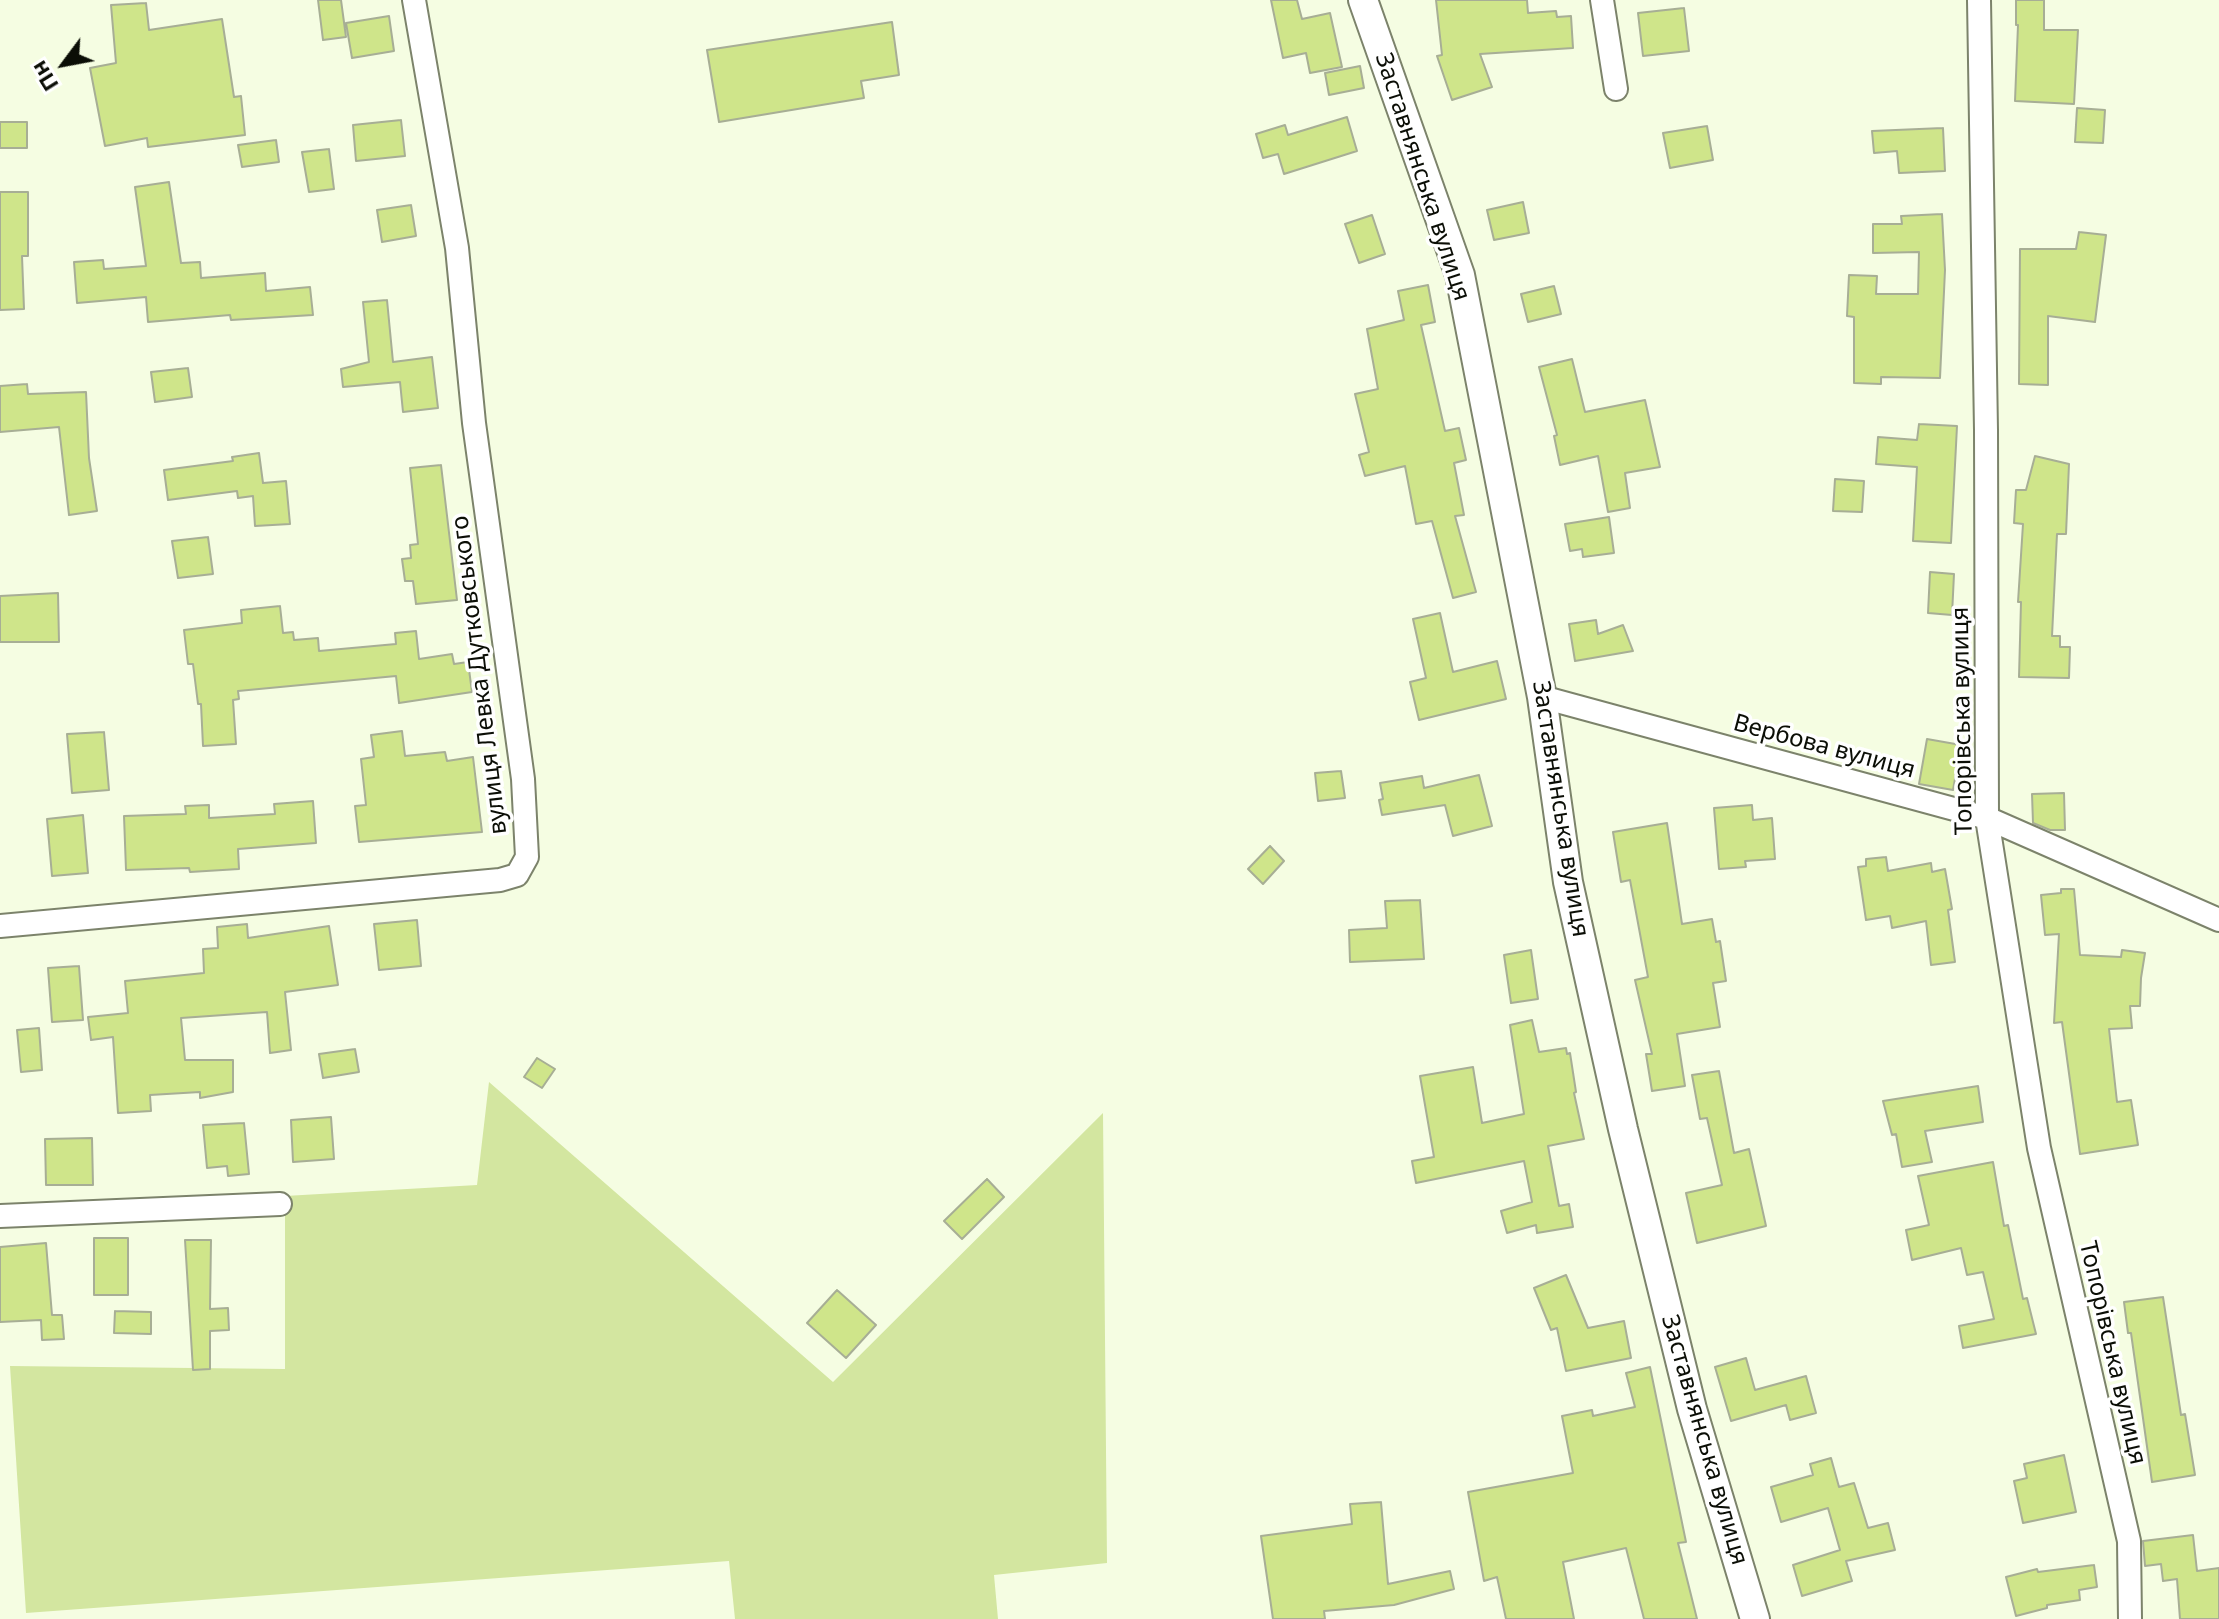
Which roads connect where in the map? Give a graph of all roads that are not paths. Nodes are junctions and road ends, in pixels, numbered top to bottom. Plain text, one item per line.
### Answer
1 (414, 0) edge
2 (1363, 0) edge
3 (1602, 0) edge
4 (1979, 0) edge
5 (1616, 89) dead end
6 (1542, 697) junction
7 (1987, 818) junction
8 (2219, 920) edge
9 (0, 926) edge
10 (280, 1204) dead end
11 (0, 1216) edge
12 (1755, 1619) edge
13 (2130, 1619) edge

1 - 9 street, вулиця Левка Дутковського
2 - 6 street, Заставнянська вулиця
3 - 5 street
4 - 7 street, Топорівська вулиця
6 - 7 street, Вербова вулиця
6 - 12 street, Заставнянська вулиця
7 - 8 street, Вербова вулиця
7 - 13 street, Топорівська вулиця
10 - 11 street

